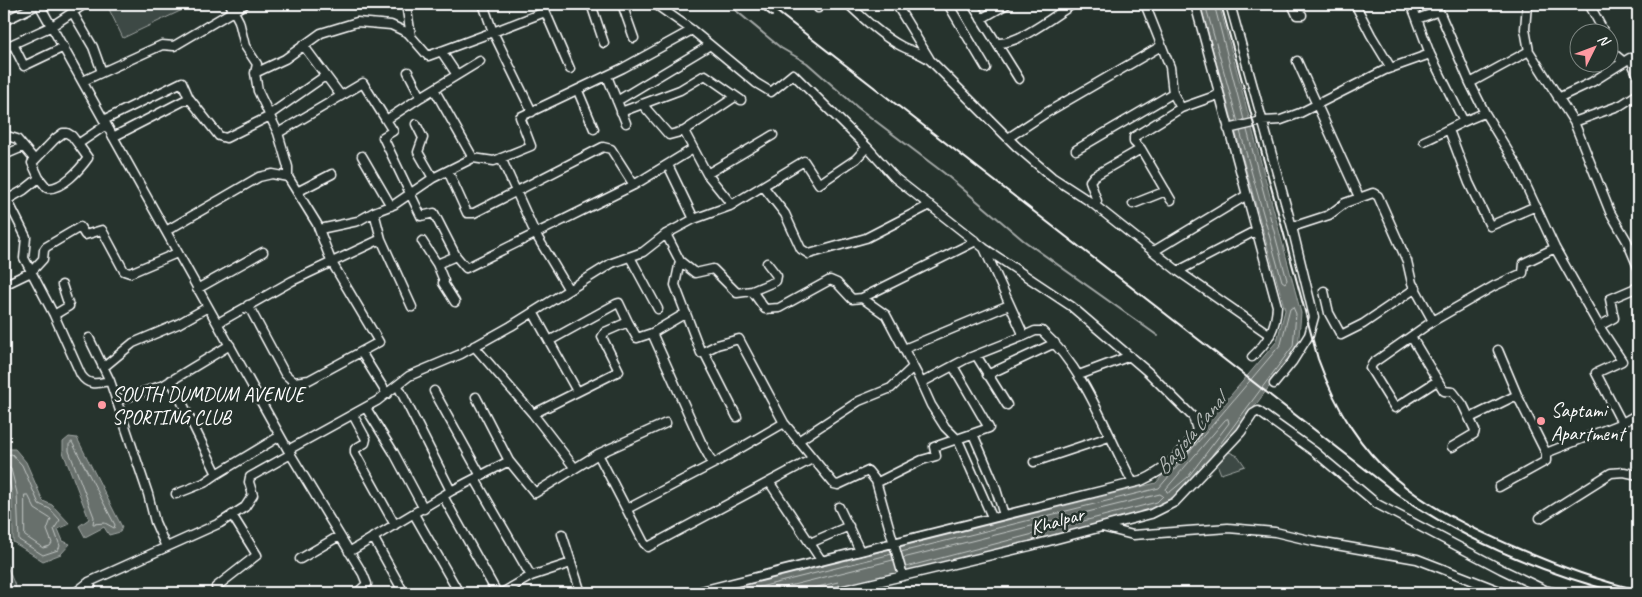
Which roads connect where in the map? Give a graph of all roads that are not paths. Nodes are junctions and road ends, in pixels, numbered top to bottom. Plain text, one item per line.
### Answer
1 (39, 4) edge
2 (85, 4) edge
3 (245, 4) edge
4 (406, 4) edge
5 (482, 4) edge
6 (591, 4) edge
7 (622, 4) edge
8 (655, 4) edge
9 (848, 4) edge
10 (896, 4) edge
11 (948, 4) edge
12 (972, 4) edge
13 (1007, 4) edge
14 (1073, 4) edge
15 (1145, 4) edge
16 (1195, 4) edge
17 (1230, 4) edge
18 (1292, 4) edge
19 (1355, 4) edge
20 (1411, 4) edge
21 (1527, 4) edge
22 (1590, 4) edge
23 (232, 7) edge
24 (543, 8) edge
25 (73, 13) junction
26 (1302, 15) dead end
27 (981, 19) junction
28 (1417, 19) junction
29 (4, 21) edge
30 (1599, 22) edge
31 (52, 26) junction
32 (692, 30) junction
33 (493, 32) junction
34 (411, 36) junction
35 (634, 38) dead end
36 (604, 42) dead end
37 (998, 43) junction
38 (12, 44) junction
39 (710, 45) junction
40 (303, 46) junction
41 (1161, 46) junction
42 (64, 47) junction
43 (4, 48) edge
44 (441, 51) junction
45 (1529, 51) junction
46 (1430, 54) junction
47 (1638, 55) edge
48 (1620, 56) edge
49 (930, 60) junction
50 (1627, 60) junction
51 (480, 61) dead end
52 (1297, 61) dead end
53 (986, 68) dead end
54 (1391, 68) junction
55 (570, 69) dead end
56 (102, 72) junction
57 (408, 72) dead end
58 (255, 73) junction
59 (456, 75) junction
60 (326, 76) junction
61 (607, 76) junction
62 (1638, 76) edge
63 (1019, 79) dead end
64 (83, 81) junction
65 (1470, 83) junction
66 (434, 89) junction
67 (578, 91) junction
68 (1173, 93) junction
69 (1638, 94) edge
70 (1218, 95) junction
71 (341, 96) junction
72 (421, 97) junction
73 (189, 98) junction
74 (1558, 98) junction
75 (617, 101) junction
76 (642, 104) junction
77 (1316, 105) junction
78 (1182, 108) junction
79 (532, 112) junction
80 (621, 112) junction
81 (1485, 113) junction
82 (269, 116) junction
83 (386, 120) junction
84 (1463, 120) junction
85 (105, 122) junction
86 (1262, 122) junction
87 (1574, 122) junction
88 (626, 123) dead end
89 (416, 124) dead end
90 (1229, 129) junction
91 (594, 130) dead end
92 (1449, 130) junction
93 (684, 131) junction
94 (278, 133) junction
95 (4, 135) edge
96 (772, 135) dead end
97 (113, 137) junction
98 (1008, 138) junction
99 (1424, 141) dead end
100 (78, 144) junction
101 (23, 146) junction
102 (866, 148) junction
103 (692, 149) junction
104 (1141, 149) junction
105 (1076, 150) dead end
106 (4, 155) edge
107 (362, 156) dead end
108 (473, 158) junction
109 (501, 158) junction
110 (34, 159) junction
111 (668, 165) junction
112 (448, 172) junction
113 (332, 174) dead end
114 (707, 174) junction
115 (288, 177) junction
116 (39, 178) junction
117 (432, 178) junction
118 (634, 185) junction
119 (763, 186) junction
120 (1166, 191) junction
121 (297, 192) junction
122 (411, 192) junction
123 (517, 193) junction
124 (1247, 195) junction
125 (1359, 197) junction
126 (5, 200) edge
127 (1171, 200) dead end
128 (1092, 203) junction
129 (1133, 204) dead end
130 (732, 205) junction
131 (930, 205) junction
132 (391, 206) junction
133 (1536, 206) junction
134 (374, 212) junction
135 (694, 219) junction
136 (1292, 227) junction
137 (166, 230) junction
138 (320, 230) junction
139 (1257, 230) junction
140 (535, 233) junction
141 (666, 234) junction
142 (381, 239) junction
143 (422, 241) dead end
144 (976, 241) junction
145 (984, 248) junction
146 (1555, 248) junction
147 (263, 252) dead end
148 (1154, 252) junction
149 (177, 253) junction
150 (456, 256) junction
151 (630, 256) junction
152 (331, 261) junction
153 (680, 261) junction
154 (767, 263) dead end
155 (437, 264) junction
156 (1638, 267) edge
157 (1178, 271) junction
158 (32, 272) junction
159 (4, 285) edge
160 (62, 285) dead end
161 (1638, 287) edge
162 (1416, 288) junction
163 (198, 289) junction
164 (569, 290) junction
165 (752, 291) junction
166 (1324, 291) dead end
167 (862, 298) junction
168 (455, 302) dead end
169 (248, 305) junction
170 (1009, 305) junction
171 (208, 307) junction
172 (412, 307) dead end
173 (658, 309) dead end
174 (534, 312) junction
175 (686, 313) junction
176 (54, 315) junction
177 (1433, 321) junction
178 (628, 322) junction
179 (218, 323) junction
180 (1599, 326) junction
181 (652, 333) junction
182 (1024, 336) junction
183 (1270, 336) junction
184 (89, 338) dead end
185 (1412, 338) junction
186 (549, 341) junction
187 (1055, 342) junction
188 (230, 345) junction
189 (474, 346) junction
190 (904, 350) junction
191 (1498, 350) dead end
192 (361, 352) junction
193 (704, 352) junction
194 (976, 355) junction
195 (1130, 356) junction
196 (1252, 357) dead end
197 (953, 366) junction
198 (104, 367) junction
199 (913, 367) junction
200 (987, 375) junction
201 (1079, 375) junction
202 (171, 380) junction
203 (110, 381) junction
204 (1437, 381) junction
205 (921, 383) junction
206 (1274, 384) dead end
207 (398, 386) junction
208 (434, 390) dead end
209 (577, 391) junction
210 (386, 394) junction
211 (1517, 395) junction
212 (476, 397) dead end
213 (116, 401) junction
214 (1007, 405) dead end
215 (366, 408) junction
216 (533, 414) junction
217 (1638, 414) edge
218 (353, 415) junction
219 (738, 418) dead end
220 (1470, 418) junction
221 (666, 422) dead end
222 (784, 422) junction
223 (1622, 423) junction
224 (972, 434) junction
225 (280, 436) junction
226 (1109, 437) junction
227 (958, 440) junction
228 (798, 441) junction
229 (1452, 447) dead end
230 (289, 452) junction
231 (1546, 453) junction
232 (598, 454) junction
233 (812, 459) junction
234 (509, 462) junction
235 (1034, 462) dead end
236 (713, 464) junction
237 (574, 467) junction
238 (217, 474) junction
239 (1638, 475) edge
240 (478, 477) junction
241 (876, 481) junction
242 (770, 483) junction
243 (1133, 483) junction
244 (1499, 487) dead end
245 (451, 491) junction
246 (176, 494) dead end
247 (443, 496) junction
248 (839, 508) dead end
249 (424, 509) junction
250 (627, 509) junction
251 (414, 514) junction
252 (232, 515) junction
253 (1004, 515) junction
254 (992, 517) junction
255 (1540, 518) dead end
256 (395, 525) junction
257 (849, 526) junction
258 (1098, 526) junction
259 (562, 534) dead end
260 (339, 536) junction
261 (373, 537) junction
262 (895, 542) junction
263 (810, 543) junction
264 (166, 547) junction
265 (860, 551) junction
266 (349, 552) junction
267 (300, 559) dead end
268 (821, 560) junction
269 (570, 562) junction
270 (531, 576) junction
271 (903, 576) junction
272 (89, 582) junction
273 (366, 584) junction
274 (216, 587) dead end
275 (1544, 592) edge
276 (75, 593) edge
277 (93, 593) edge
278 (357, 593) edge
279 (373, 593) edge
280 (404, 593) edge
281 (459, 593) edge
282 (497, 593) edge
283 (502, 593) edge
284 (581, 593) edge
285 (693, 593) edge
286 (831, 593) edge
287 (1505, 593) edge
288 (1557, 593) edge

1 - 29 street
1 - 31 street
2 - 25 street
3 - 23 street
4 - 34 street
5 - 33 street
6 - 36 street
7 - 35 street
8 - 32 street
9 - 49 street
10 - 49 street
11 - 53 street
12 - 27 street
13 - 27 street
14 - 37 street
15 - 41 street
16 - 70 street
17 - 86 street
18 - 26 street
19 - 54 street
20 - 28 street
21 - 45 street
22 - 30 street
23 - 56 street
23 - 58 street
24 - 33 street
24 - 55 street
25 - 31 street
25 - 56 street
27 - 37 street
28 - 46 street
28 - 65 street
31 - 38 street
31 - 42 street
32 - 39 street
32 - 61 street
33 - 44 street
33 - 79 street
34 - 40 street
34 - 44 street
37 - 63 street
38 - 42 street
38 - 43 street
39 - 75 street
39 - 102 street
40 - 58 street
40 - 60 street
41 - 68 street
41 - 98 street
42 - 64 street
44 - 59 street
45 - 65 street
45 - 74 street
46 - 54 street
46 - 84 street
47 - 50 street
48 - 50 street
49 - 98 street
50 - 62 street
50 - 74 street
51 - 59 street
52 - 77 street
54 - 77 street
56 - 64 street
57 - 72 street
58 - 82 street
59 - 66 street
60 - 71 street
60 - 82 street
61 - 67 street
61 - 75 street
64 - 85 street
65 - 81 street
66 - 72 street
66 - 108 street
67 - 79 street
67 - 91 street
68 - 78 street
68 - 105 street
69 - 87 street
70 - 78 street
70 - 90 street
71 - 83 street
71 - 94 street
72 - 83 street
73 - 82 street
73 - 85 street
73 - 97 street
74 - 87 street
75 - 80 street
76 - 80 street
76 - 93 street
76 - 93 street
77 - 86 street
77 - 125 street
78 - 104 street
79 - 109 street
80 - 88 street
81 - 84 street
81 - 133 street
82 - 94 street
83 - 122 street
84 - 92 street
85 - 97 street
85 - 100 street
86 - 90 street
86 - 136 street
87 - 156 street
89 - 117 street
90 - 124 street
92 - 99 street
92 - 133 street
93 - 103 street
94 - 115 street
95 - 101 street
96 - 114 street
97 - 137 street
98 - 128 street
100 - 110 street
100 - 116 street
101 - 106 street
101 - 110 street
102 - 119 street
102 - 131 street
103 - 111 street
103 - 114 street
104 - 120 street
104 - 128 street
107 - 132 street
108 - 109 street
108 - 112 street
109 - 123 street
110 - 116 street
111 - 118 street
111 - 135 street
112 - 117 street
112 - 123 street
113 - 121 street
114 - 130 street
115 - 121 street
115 - 137 street
116 - 126 street
117 - 122 street
118 - 123 street
118 - 140 street
119 - 130 street
119 - 131 street
120 - 127 street
120 - 129 street
121 - 138 street
122 - 132 street
122 - 150 street
123 - 140 street
124 - 139 street
124 - 148 street
125 - 136 street
125 - 162 street
126 - 158 street
128 - 148 street
130 - 135 street
131 - 144 street
132 - 134 street
133 - 146 street
134 - 138 street
134 - 142 street
135 - 141 street
136 - 206 street
137 - 149 street
138 - 152 street
139 - 157 street
139 - 183 street
140 - 150 street
140 - 164 street
141 - 151 street
141 - 153 street
142 - 152 street
142 - 172 street
143 - 155 street
144 - 145 street
144 - 167 street
145 - 170 street
145 - 195 street
146 - 177 street
146 - 180 street
147 - 163 street
148 - 157 street
149 - 158 street
149 - 163 street
150 - 155 street
151 - 164 street
151 - 173 street
152 - 169 street
152 - 192 street
153 - 165 street
153 - 175 street
154 - 165 street
155 - 168 street
157 - 183 street
158 - 159 street
158 - 176 street
160 - 176 street
161 - 180 street
162 - 166 street
162 - 177 street
163 - 171 street
164 - 174 street
165 - 167 street
167 - 190 street
169 - 179 street
169 - 192 street
170 - 182 street
170 - 190 street
171 - 179 street
171 - 198 street
174 - 186 street
174 - 189 street
175 - 181 street
175 - 193 street
176 - 203 street
177 - 185 street
178 - 181 street
178 - 186 street
178 - 209 street
179 - 188 street
180 - 223 street
181 - 236 street
182 - 187 street
182 - 194 street
183 - 196 street
184 - 198 street
185 - 204 street
185 - 204 street
186 - 209 street
187 - 200 street
187 - 201 street
188 - 202 street
188 - 225 street
189 - 207 street
189 - 216 street
190 - 199 street
191 - 211 street
192 - 210 street
193 - 219 street
193 - 222 street
194 - 197 street
194 - 200 street
195 - 201 street
195 - 243 street
197 - 205 street
197 - 224 street
198 - 203 street
199 - 205 street
199 - 228 street
200 - 214 street
201 - 226 street
202 - 213 street
202 - 238 street
203 - 213 street
204 - 220 street
205 - 227 street
207 - 210 street
207 - 245 street
208 - 240 street
209 - 216 street
210 - 215 street
211 - 220 street
211 - 231 street
212 - 234 street
213 - 264 street
215 - 218 street
215 - 249 street
216 - 237 street
217 - 223 street
218 - 230 street
218 - 256 street
220 - 229 street
221 - 232 street
222 - 228 street
222 - 236 street
223 - 231 street
224 - 227 street
224 - 253 street
225 - 230 street
225 - 238 street
226 - 235 street
226 - 243 street
227 - 241 street
227 - 254 street
228 - 233 street
230 - 252 street
230 - 260 street
231 - 244 street
232 - 237 street
232 - 250 street
233 - 241 street
233 - 242 street
234 - 237 street
234 - 240 street
236 - 250 street
238 - 246 street
239 - 255 street
240 - 245 street
240 - 270 street
241 - 262 street
242 - 250 street
242 - 263 street
243 - 253 street
245 - 247 street
247 - 249 street
247 - 282 street
248 - 257 street
249 - 251 street
251 - 256 street
251 - 281 street
252 - 264 street
252 - 274 street
253 - 254 street
254 - 262 street
256 - 261 street
257 - 263 street
257 - 265 street
258 - 271 street, Khalpar
258 - 275 street, Khalpar
258 - 287 street
259 - 269 street
260 - 266 street
260 - 267 street
261 - 266 street
261 - 280 street
262 - 265 street
262 - 271 street
263 - 268 street
264 - 272 street
265 - 268 street
266 - 273 street
268 - 285 street
269 - 270 street
269 - 284 street
270 - 283 street
271 - 286 street, Khalpar
272 - 276 street
272 - 277 street
273 - 278 street
273 - 279 street
275 - 288 street

